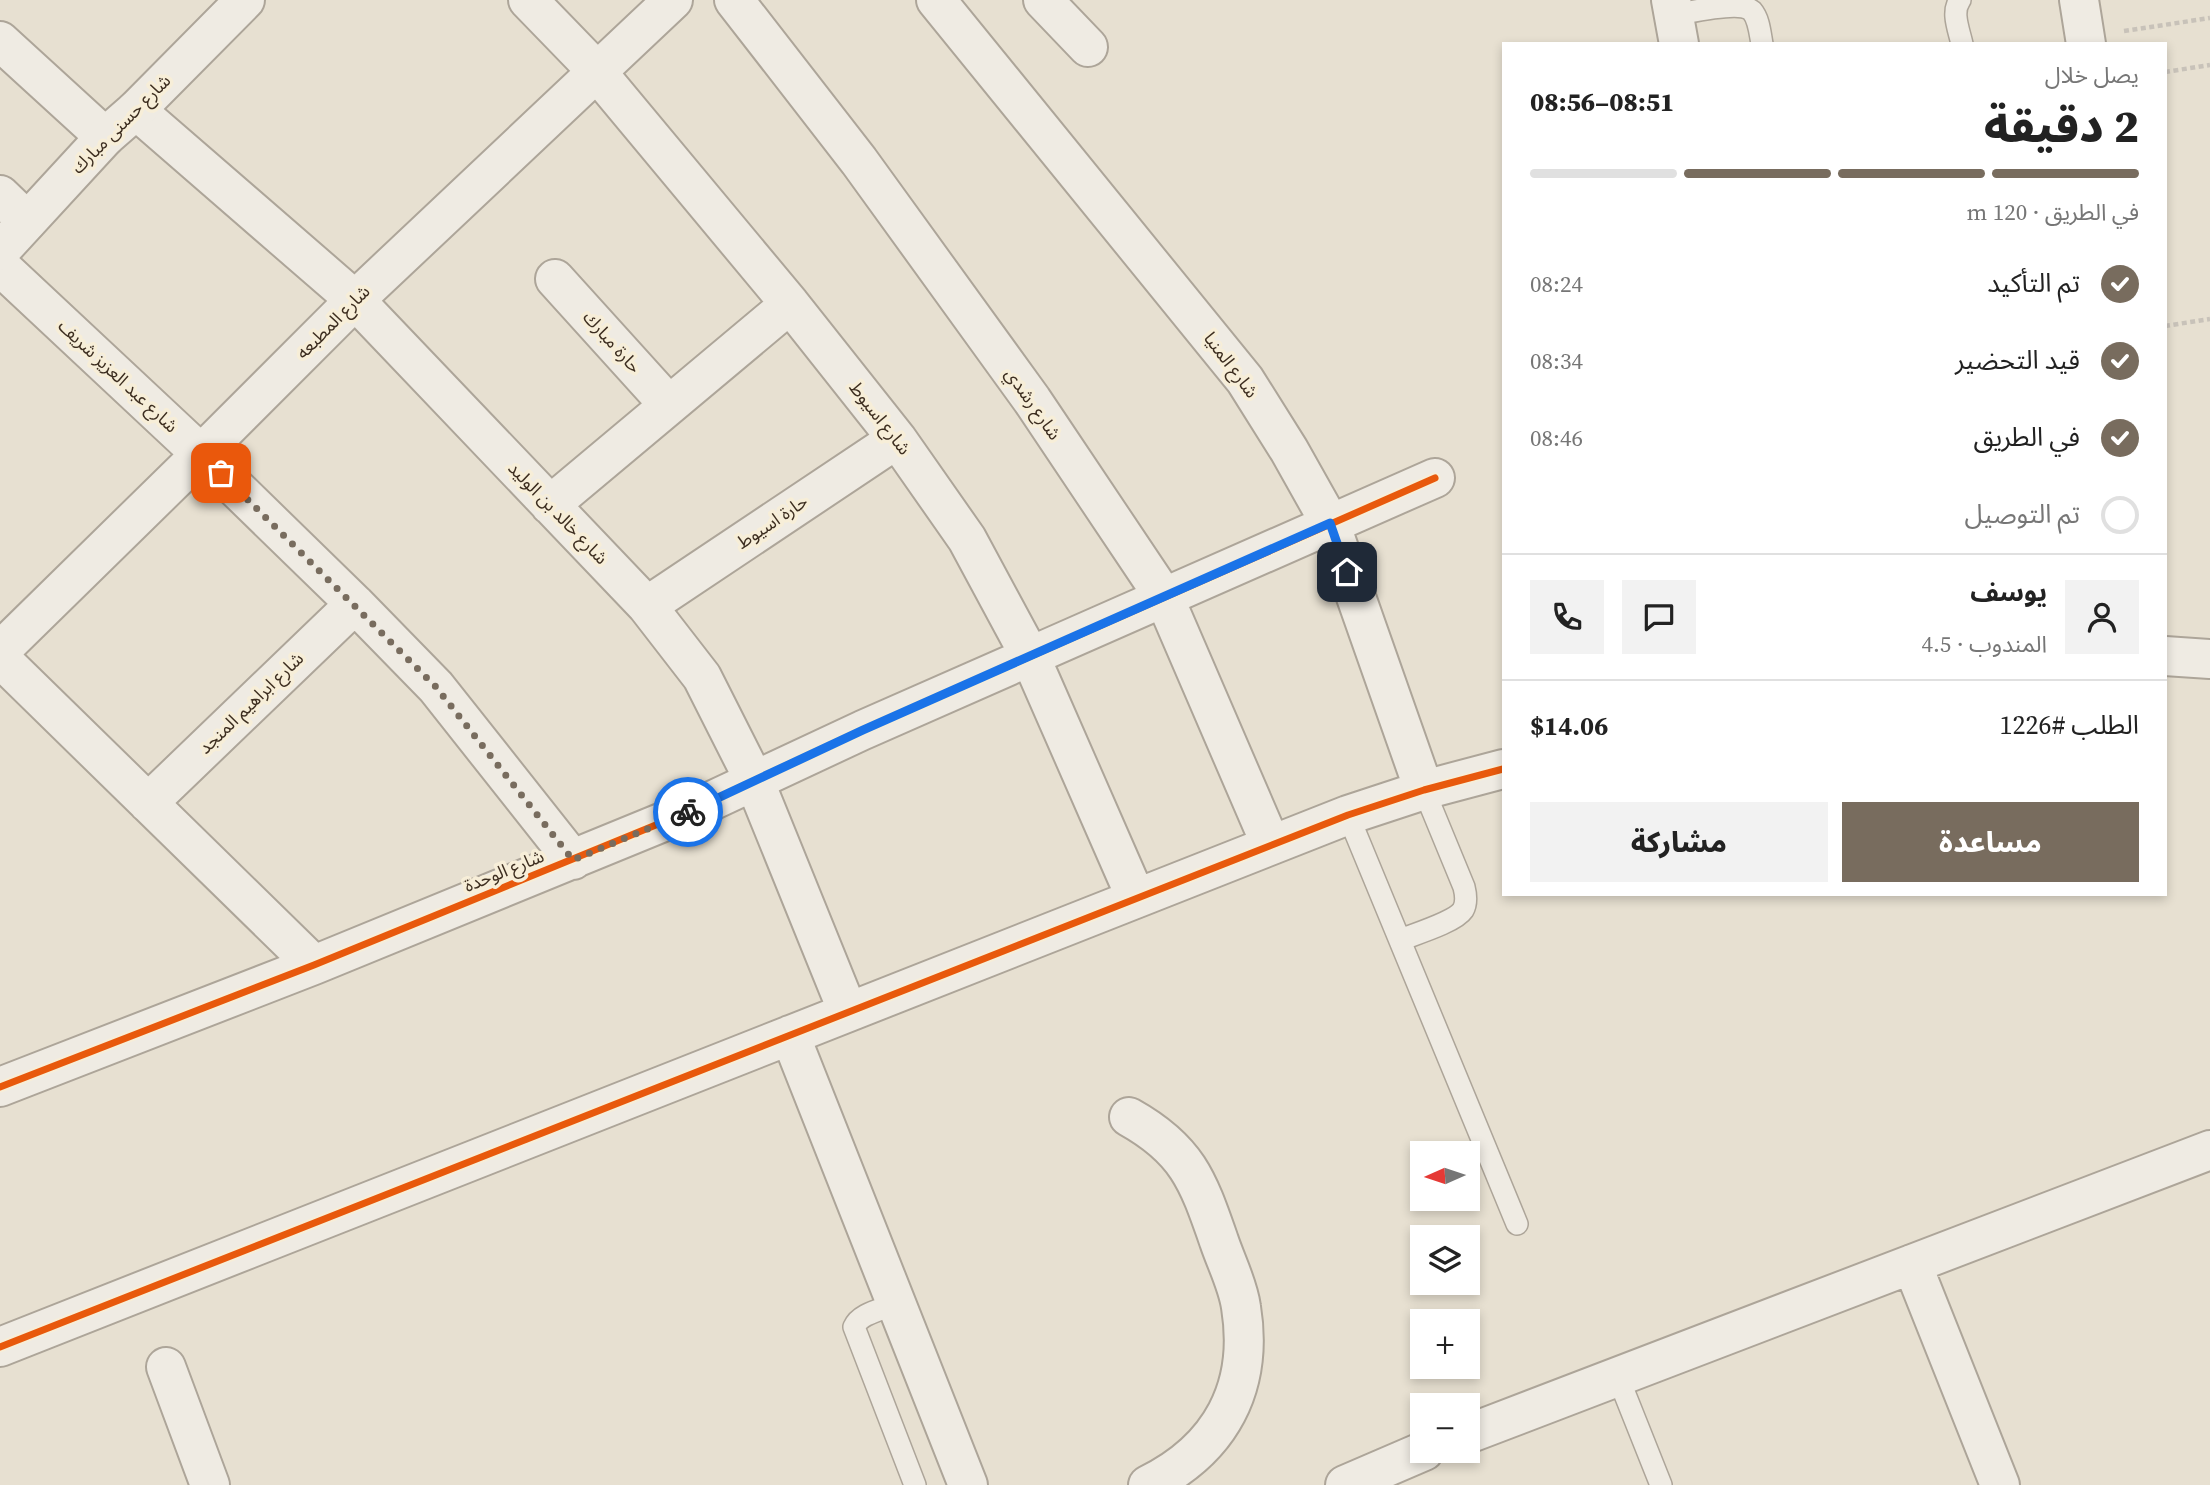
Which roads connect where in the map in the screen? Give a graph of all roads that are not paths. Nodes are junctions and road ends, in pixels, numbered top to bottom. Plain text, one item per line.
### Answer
1 (245, 0) edge
2 (528, 0) edge
3 (673, 0) edge
4 (734, 0) edge
5 (936, 0) edge
6 (1043, 0) edge
7 (1960, 0) edge
8 (2079, 0) edge
9 (1675, 20) edge
10 (0, 41) edge
11 (2085, 41) edge
12 (1761, 42) edge
13 (1962, 42) edge
14 (1088, 47) dead end
15 (597, 72) junction
16 (136, 110) junction
17 (105, 137) junction
18 (0, 195) edge
19 (27, 221) junction
20 (0, 251) edge
21 (0, 266) edge
22 (555, 279) dead end
23 (355, 300) junction
24 (790, 304) junction
25 (669, 405) junction
26 (897, 439) junction
27 (201, 454) junction
28 (1435, 478) dead end
29 (551, 505) junction
30 (1330, 523) junction
31 (1164, 597) junction
32 (355, 604) junction
33 (647, 606) junction
34 (0, 651) edge
35 (1030, 656) junction
36 (2167, 656) edge
37 (0, 658) edge
38 (2210, 659) edge
39 (1502, 769) edge
40 (754, 780) junction
41 (1424, 790) junction
42 (148, 803) junction
43 (1348, 815) junction
44 (1271, 845) junction
45 (573, 860) junction
46 (1136, 898) junction
47 (1400, 940) junction
48 (314, 965) junction
49 (848, 1012) junction
50 (790, 1035) junction
51 (0, 1087) edge
52 (1129, 1116) dead end
53 (2210, 1150) edge
54 (1517, 1224) dead end
55 (1912, 1264) junction
56 (895, 1304) junction
57 (0, 1346) edge
58 (166, 1367) dead end
59 (1618, 1377) junction
60 (1480, 1429) edge
61 (1403, 1466) edge
62 (210, 1485) edge
63 (915, 1485) edge
64 (968, 1485) edge
65 (1149, 1485) edge
66 (1345, 1485) edge
67 (1661, 1485) edge
68 (2000, 1485) edge

1 - 16 street, شارع حسنى مبارك
2 - 15 street, شارع اسيوط
3 - 15 street, شارع المطبعه
4 - 31 street, شارع رشدي
5 - 30 street, شارع المنيا
6 - 14 street
7 - 13 lane
8 - 11 street
9 - 12 lane
10 - 17 street
15 - 23 street, شارع المطبعه
15 - 24 street, شارع اسيوط
16 - 17 street, شارع حسنى مبارك
16 - 23 street, شارع خالد بن الوليد
17 - 19 street, شارع حسنى مبارك
18 - 19 street
19 - 20 street, شارع حسنى مبارك
21 - 27 street, شارع عبد العزيز شريف
22 - 25 street, حارة مبارك
23 - 27 street, شارع المطبعه
23 - 29 street, شارع خالد بن الوليد
24 - 25 street
24 - 26 street, شارع اسيوط
25 - 29 street
26 - 33 street, حارة اسيوط
26 - 35 street, شارع اسيوط
27 - 32 street, شارع عبد العزيز شريف
27 - 34 street, شارع المطبعه
28 - 30 street, شارع الوحدة
29 - 33 street, شارع خالد بن الوليد
30 - 31 street, شارع الوحدة
30 - 41 street, شارع المنيا
31 - 35 street, شارع الوحدة
31 - 44 street, شارع رشدي
32 - 42 street, شارع ابراهيم المنجد
32 - 45 street, شارع عبد العزيز شريف
33 - 40 street, شارع خالد بن الوليد
35 - 40 street, شارع الوحدة
35 - 46 street, شارع اسيوط
36 - 38 street
37 - 42 street
39 - 41 street
40 - 45 street, شارع الوحدة
40 - 49 street, شارع خالد بن الوليد
41 - 43 street
41 - 47 lane
42 - 48 street
43 - 44 street
43 - 47 lane
44 - 46 street
45 - 48 street, شارع الوحدة
46 - 49 street
47 - 54 lane
48 - 51 street, شارع الوحدة
49 - 50 street
50 - 56 street
50 - 57 street
52 - 65 street
53 - 55 street
55 - 59 street
55 - 68 street
56 - 63 lane
56 - 64 street
58 - 62 street
59 - 60 street
59 - 67 lane
61 - 66 street

